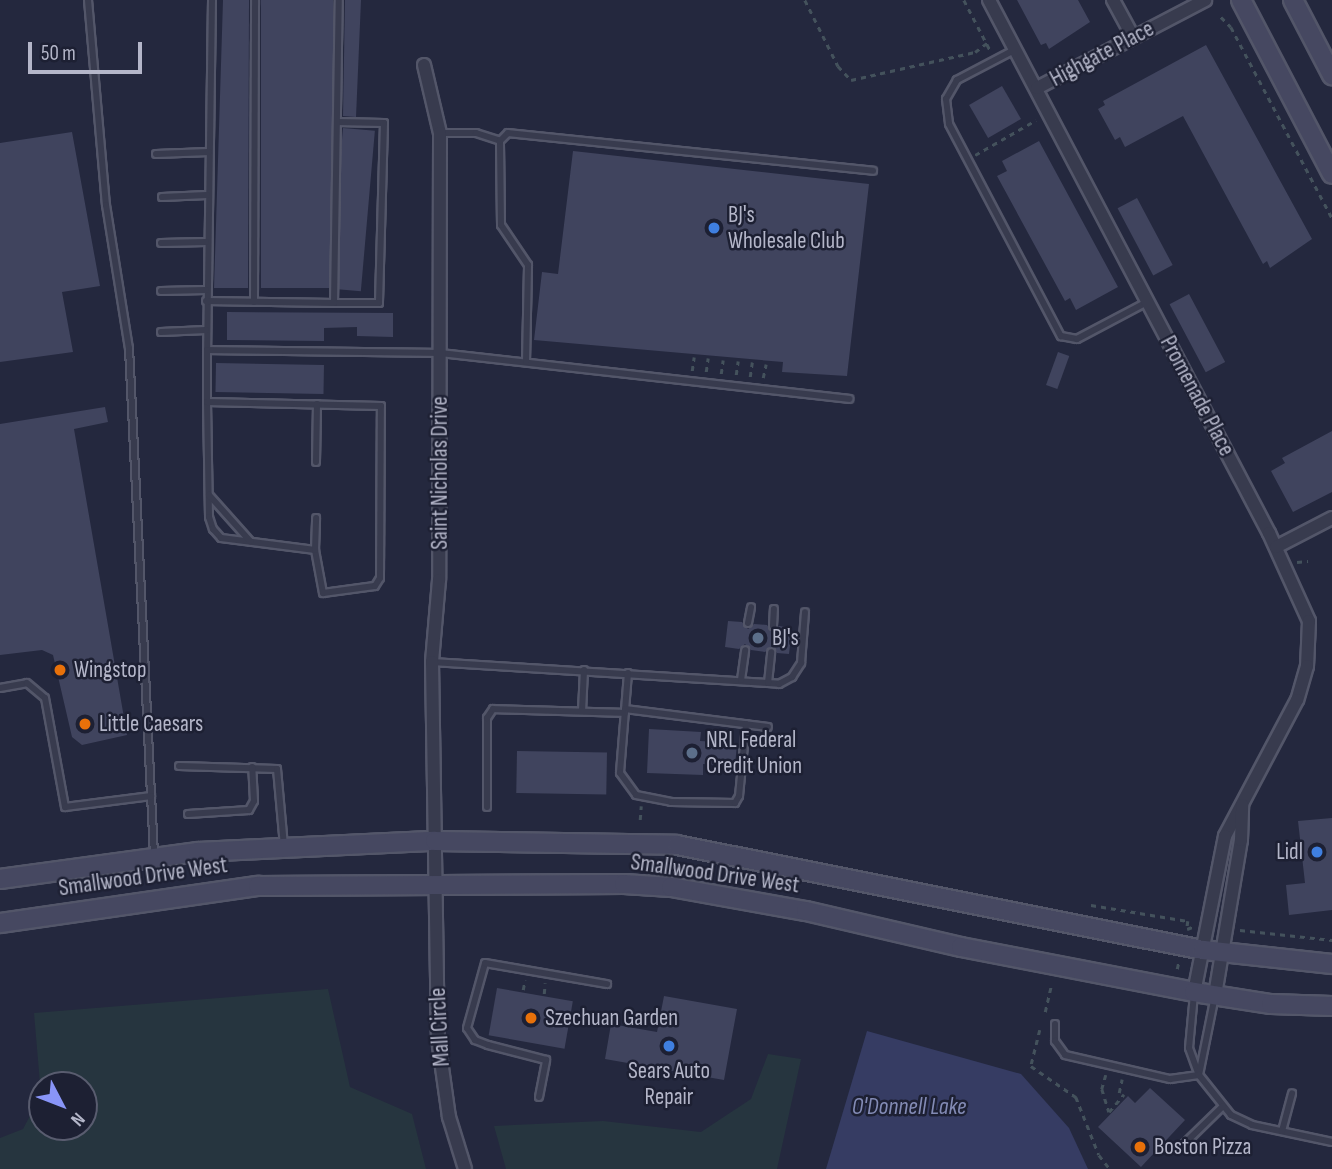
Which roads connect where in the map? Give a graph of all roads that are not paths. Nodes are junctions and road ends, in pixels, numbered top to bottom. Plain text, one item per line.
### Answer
1 (88, 0) edge
2 (212, 0) edge
3 (256, 0) edge
4 (338, 0) edge
5 (989, 0) edge
6 (1113, 0) edge
7 (1205, 0) edge
8 (1241, 0) edge
9 (1293, 0) edge
10 (1133, 37) junction
11 (1016, 49) junction
12 (424, 65) dead end
13 (1332, 75) edge
14 (1037, 88) junction
15 (337, 122) junction
16 (440, 133) junction
17 (500, 141) junction
18 (209, 152) junction
19 (156, 154) dead end
20 (873, 171) dead end
21 (1332, 174) edge
22 (207, 195) junction
23 (162, 197) dead end
24 (206, 242) junction
25 (161, 243) dead end
26 (206, 290) junction
27 (161, 291) dead end
28 (206, 301) junction
29 (254, 302) junction
30 (1147, 302) junction
31 (334, 303) junction
32 (206, 330) junction
33 (161, 332) dead end
34 (207, 350) junction
35 (440, 353) junction
36 (526, 362) junction
37 (849, 399) dead end
38 (207, 402) junction
39 (317, 404) junction
40 (316, 462) dead end
41 (209, 495) junction
42 (316, 518) dead end
43 (1332, 518) edge
44 (250, 541) junction
45 (1276, 547) junction
46 (315, 550) junction
47 (751, 607) dead end
48 (774, 609) dead end
49 (806, 612) dead end
50 (748, 623) dead end
51 (773, 626) dead end
52 (745, 650) dead end
53 (771, 652) dead end
54 (432, 663) junction
55 (584, 670) junction
56 (628, 673) junction
57 (741, 680) junction
58 (768, 683) junction
59 (0, 688) edge
60 (582, 711) junction
61 (625, 711) junction
62 (746, 724) junction
63 (768, 727) dead end
64 (179, 766) dead end
65 (252, 766) junction
66 (151, 796) junction
67 (487, 807) dead end
68 (188, 814) dead end
69 (435, 841) junction
70 (285, 848) junction
71 (155, 855) junction
72 (0, 879) edge
73 (435, 882) junction
74 (0, 923) edge
75 (1212, 951) junction
76 (1332, 964) edge
77 (607, 984) dead end
78 (1194, 992) junction
79 (1215, 995) junction
80 (1332, 1006) edge
81 (1055, 1024) dead end
82 (1199, 1075) junction
83 (1292, 1093) dead end
84 (540, 1097) dead end
85 (1223, 1106) junction
86 (1282, 1131) junction
87 (1332, 1142) edge
88 (1180, 1148) dead end
89 (465, 1169) edge

1 - 66 lane
2 - 18 lane
3 - 29 lane
4 - 15 lane
5 - 11 street, Promenade Place
6 - 10 street
7 - 10 street, Highgate Place
8 - 21 main road
9 - 13 main road
10 - 14 street, Highgate Place
11 - 14 street, Promenade Place
11 - 30 lane
12 - 16 street, Saint Nicholas Drive
14 - 30 street, Promenade Place
15 - 31 lane
15 - 31 lane
16 - 17 lane
16 - 35 street, Saint Nicholas Drive
17 - 20 lane
17 - 36 lane
18 - 19 lane
18 - 22 lane
22 - 23 lane
22 - 24 lane
24 - 25 lane
24 - 26 lane
26 - 27 lane
26 - 28 lane
28 - 29 lane
28 - 32 lane
29 - 31 lane
30 - 45 street, Promenade Place
32 - 33 lane
32 - 34 lane
34 - 35 lane
34 - 38 lane
35 - 36 lane
35 - 54 street, Saint Nicholas Drive
36 - 37 lane
38 - 39 lane
38 - 41 lane
39 - 40 lane
39 - 46 lane
41 - 44 lane
41 - 44 lane
42 - 46 lane
43 - 45 street
44 - 46 lane
45 - 75 street, Promenade Place
47 - 50 lane
48 - 51 lane
49 - 58 lane
52 - 57 lane
53 - 58 lane
54 - 55 lane
54 - 69 street, Saint Nicholas Drive
55 - 56 lane
55 - 60 lane
56 - 57 lane
56 - 61 lane
57 - 58 lane
59 - 66 lane
60 - 61 lane
60 - 67 lane
61 - 62 lane
61 - 62 lane
62 - 63 lane
64 - 65 lane
65 - 68 lane
65 - 70 lane
66 - 71 lane
69 - 70 main road, Smallwood Drive West
69 - 73 street, Saint Nicholas Drive
69 - 75 main road, Smallwood Drive West
70 - 71 main road, Smallwood Drive West
71 - 72 main road, Smallwood Drive West
73 - 74 main road, Smallwood Drive West
73 - 78 main road, Smallwood Drive West
73 - 89 street, Mall Circle
75 - 76 main road, Smallwood Drive West
75 - 78 street, Promenade Place
75 - 79 street, Promenade Place
77 - 84 lane
78 - 79 main road, Smallwood Drive West
78 - 82 lane
79 - 80 main road, Smallwood Drive West
79 - 82 lane
81 - 82 lane
82 - 85 lane
83 - 86 lane
85 - 86 lane
85 - 88 lane
86 - 87 lane

